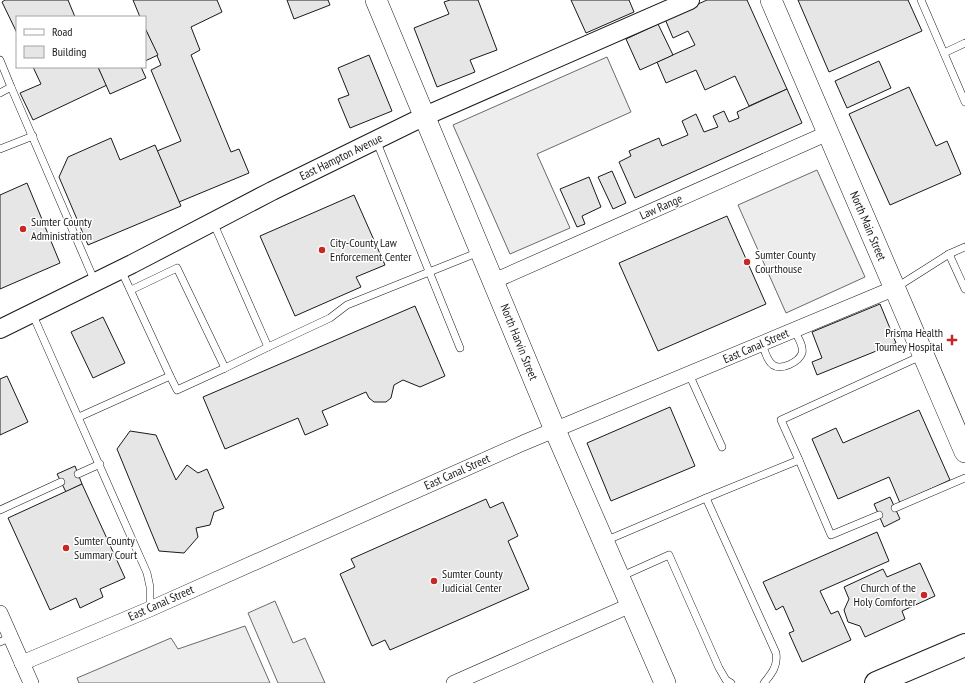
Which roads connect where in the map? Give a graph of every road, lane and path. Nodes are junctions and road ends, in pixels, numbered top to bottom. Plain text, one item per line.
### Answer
1 (376, 0) edge
2 (690, 0) edge
3 (771, 0) edge
4 (921, 0) edge
5 (965, 43) edge
6 (944, 53) junction
7 (0, 60) edge
8 (11, 87) junction
9 (0, 92) edge
10 (965, 102) edge
11 (425, 116) junction
12 (828, 133) junction
13 (33, 136) junction
14 (376, 140) junction
15 (0, 150) edge
16 (213, 221) junction
17 (965, 246) edge
18 (482, 251) junction
19 (949, 254) junction
20 (121, 269) junction
21 (429, 272) junction
22 (494, 281) junction
23 (95, 283) junction
24 (895, 288) junction
25 (965, 289) edge
26 (131, 290) junction
27 (32, 313) junction
28 (0, 329) edge
29 (794, 330) junction
30 (762, 343) junction
31 (268, 347) junction
32 (460, 348) dead end
33 (923, 355) junction
34 (225, 368) junction
35 (689, 374) junction
36 (170, 376) junction
37 (79, 417) junction
38 (555, 430) junction
39 (722, 447) dead end
40 (965, 452) edge
41 (798, 460) junction
42 (100, 464) junction
43 (78, 474) dead end
44 (965, 478) edge
45 (61, 482) dead end
46 (706, 498) junction
47 (895, 508) dead end
48 (0, 510) edge
49 (879, 515) dead end
50 (604, 541) junction
51 (620, 577) junction
52 (632, 605) junction
53 (150, 609) junction
54 (0, 613) edge
55 (6, 640) edge
56 (965, 645) edge
57 (22, 662) junction
58 (31, 683) edge
59 (454, 683) edge
60 (665, 683) edge
61 (731, 683) edge
62 (764, 683) edge
63 (876, 683) edge

1 - 11 main road, North Harvin Street
2 - 11 street, East Hampton Avenue
3 - 12 main road, North Main Street
4 - 6 lane
5 - 6 lane
6 - 10 lane
7 - 8 lane
8 - 9 lane
8 - 13 lane
11 - 14 street, East Hampton Avenue
11 - 18 main road, North Harvin Street
12 - 22 street, Law Range
12 - 24 main road, North Main Street
13 - 15 lane
13 - 23 lane
14 - 16 street, East Hampton Avenue
14 - 21 lane
16 - 20 street, East Hampton Avenue
16 - 31 lane
17 - 19 lane
18 - 21 lane
18 - 22 main road, North Harvin Street
19 - 24 lane
19 - 25 lane
20 - 23 street, East Hampton Avenue
20 - 26 lane
21 - 31 lane
21 - 32 lane
22 - 38 main road, North Harvin Street
23 - 27 street, East Hampton Avenue
24 - 29 street, East Canal Street
24 - 33 main road, North Main Street
26 - 34 lane
26 - 36 lane
27 - 28 street, East Hampton Avenue
27 - 37 lane
29 - 30 street, East Canal Street
29 - 30 lane
30 - 35 street, East Canal Street
31 - 34 lane
33 - 40 main road, North Main Street
33 - 41 lane
34 - 36 lane
35 - 38 street, East Canal Street
35 - 39 lane
36 - 37 lane
37 - 42 lane
38 - 50 main road, North Harvin Street
38 - 53 street, East Canal Street
41 - 46 lane
41 - 49 lane
42 - 43 lane
42 - 53 lane
44 - 47 lane
45 - 48 lane
46 - 50 lane
46 - 62 lane
50 - 51 main road, North Harvin Street
51 - 52 main road, North Harvin Street
51 - 61 lane
52 - 59 street
52 - 60 main road, North Harvin Street
53 - 57 street, East Canal Street
54 - 55 street
55 - 57 street
56 - 63 main road
57 - 58 street

